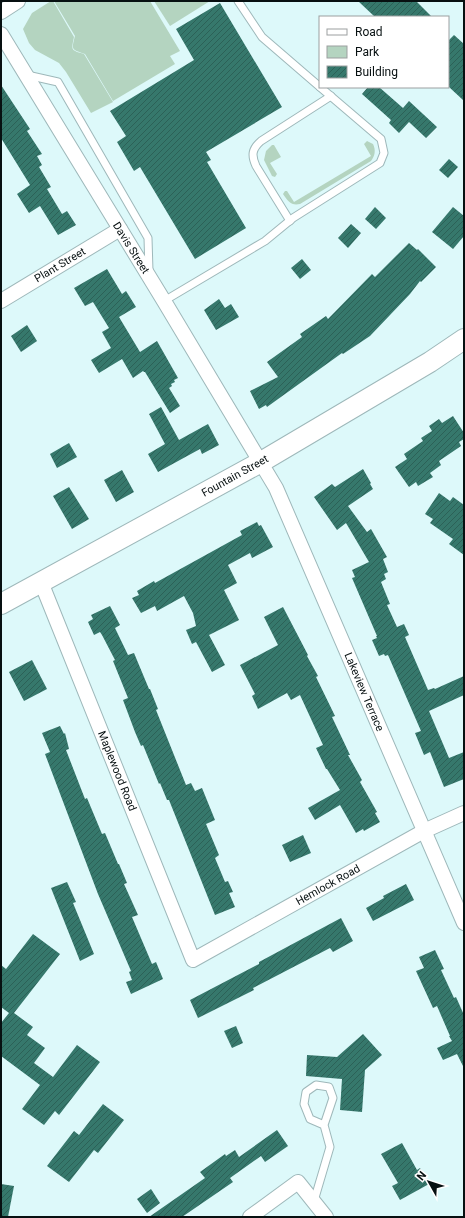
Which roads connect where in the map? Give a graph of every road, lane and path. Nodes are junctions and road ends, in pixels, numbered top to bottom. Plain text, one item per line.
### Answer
1 (18, 1) edge
2 (238, 1) edge
3 (1, 12) edge
4 (1, 34) edge
5 (26, 74) junction
6 (319, 86) edge
7 (321, 88) edge
8 (331, 96) junction
9 (290, 221) junction
10 (120, 229) junction
11 (150, 277) junction
12 (164, 301) junction
13 (1, 302) edge
14 (464, 339) edge
15 (261, 462) junction
16 (41, 582) junction
17 (1, 604) edge
18 (464, 813) edge
19 (424, 831) junction
20 (464, 923) edge
21 (193, 960) joint
22 (324, 1125) junction
23 (314, 1202) junction
24 (250, 1217) edge
25 (326, 1217) edge

1 - 3 street
2 - 6 lane
4 - 5 street, Davis Street
5 - 10 street, Davis Street
5 - 11 lane
7 - 8 lane
8 - 9 lane
8 - 9 lane
9 - 12 lane
10 - 11 street, Davis Street
10 - 13 street, Plant Street
11 - 12 street, Davis Street
12 - 15 street, Davis Street
14 - 15 main road, Fountain Street
15 - 16 main road, Fountain Street
15 - 19 street, Lakeview Terrace
16 - 17 main road, Fountain Street
16 - 21 street, Maplewood Road
18 - 19 street, Hemlock Road
19 - 20 street, Lakeview Terrace
19 - 21 street, Hemlock Road
22 - 22 lane
22 - 23 lane
23 - 24 street
23 - 25 street

